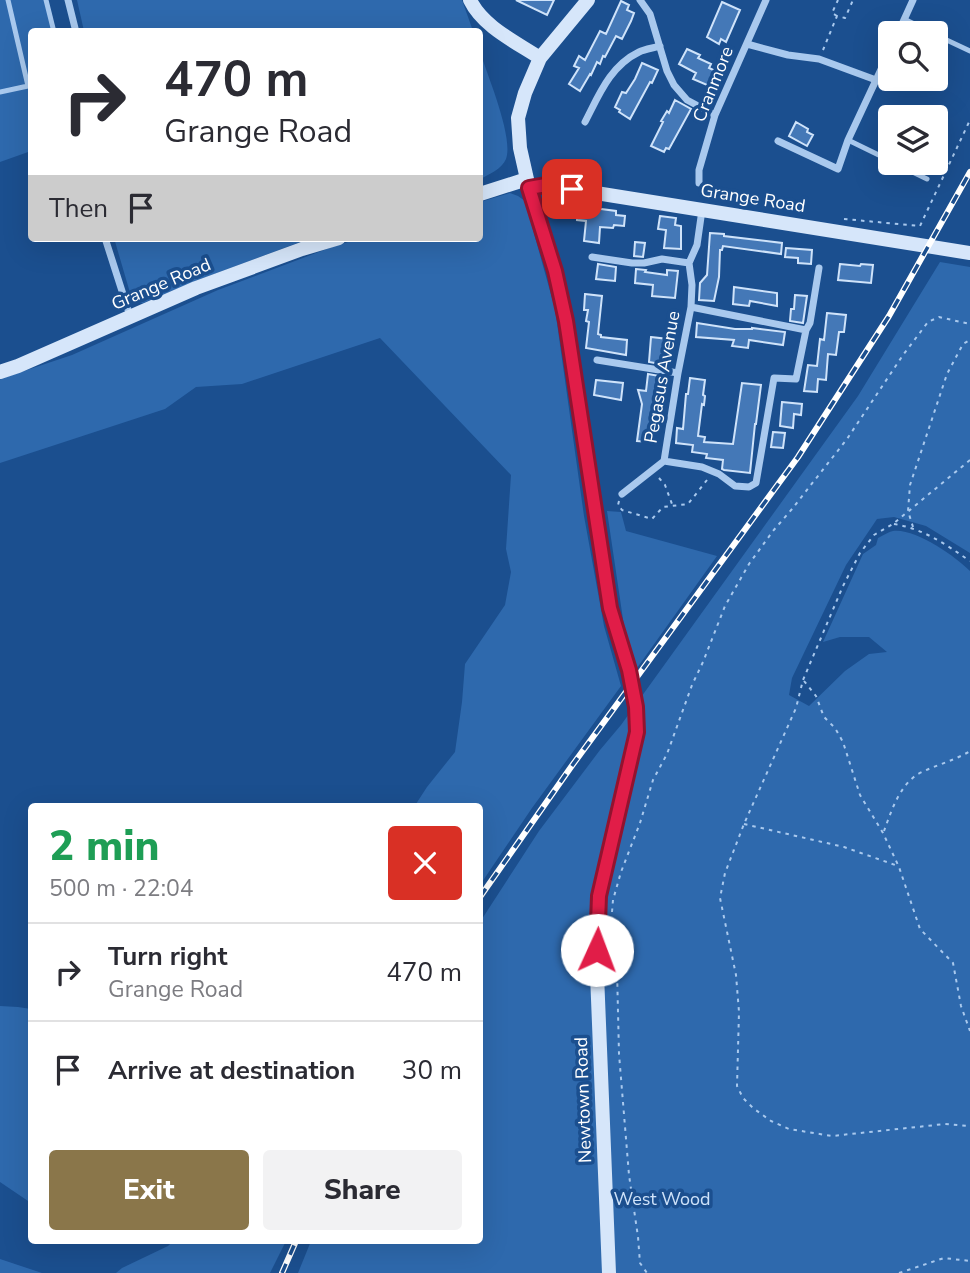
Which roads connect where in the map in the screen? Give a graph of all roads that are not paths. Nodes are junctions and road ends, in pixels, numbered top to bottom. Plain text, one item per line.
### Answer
1 (8, 0) edge
2 (46, 0) edge
3 (68, 0) edge
4 (470, 0) edge
5 (588, 0) edge
6 (640, 0) edge
7 (766, 0) edge
8 (913, 0) edge
9 (904, 19) joint
10 (908, 21) edge
11 (53, 28) edge
12 (75, 28) edge
13 (948, 40) edge
14 (747, 44) junction
15 (660, 46) junction
16 (970, 51) edge
17 (540, 58) junction
18 (878, 76) edge
19 (28, 78) edge
20 (876, 80) junction
21 (28, 86) edge
22 (0, 92) edge
23 (715, 115) junction
24 (585, 122) dead end
25 (848, 140) junction
26 (778, 141) dead end
27 (878, 155) edge
28 (919, 175) edge
29 (927, 179) dead end
30 (528, 183) junction
31 (699, 183) dead end
32 (483, 193) edge
33 (702, 210) junction
34 (106, 242) edge
35 (326, 242) edge
36 (964, 251) edge
37 (593, 257) dead end
38 (689, 262) junction
39 (819, 268) dead end
40 (691, 307) junction
41 (130, 317) junction
42 (806, 330) junction
43 (597, 360) dead end
44 (0, 372) edge
45 (678, 373) junction
46 (664, 461) junction
47 (622, 494) road end
48 (609, 1273) edge

1 - 19 lane
2 - 11 lane
3 - 12 street
4 - 17 street
5 - 17 street, Newtown Road
6 - 15 street
7 - 14 street, Cranmore
8 - 9 street
9 - 10 lane
13 - 16 lane
14 - 20 street
14 - 23 street, Cranmore
15 - 23 street
15 - 24 street
17 - 30 street, Newtown Road
18 - 20 street
20 - 25 street
21 - 22 lane
23 - 31 street, Cranmore
25 - 26 street
25 - 27 lane
28 - 29 lane
30 - 32 street, Grange Road
30 - 33 street, Grange Road
30 - 48 street, Newtown Road
33 - 36 street, Grange Road
33 - 38 street, Pegasus Avenue
34 - 41 street
35 - 41 street, Grange Road
37 - 38 street
38 - 40 street, Pegasus Avenue
39 - 42 street, Pegasus Avenue
40 - 42 street
40 - 45 street, Pegasus Avenue
41 - 44 street, Grange Road
42 - 46 street, Pegasus Avenue
43 - 45 street
45 - 46 street, Pegasus Avenue
46 - 47 street

